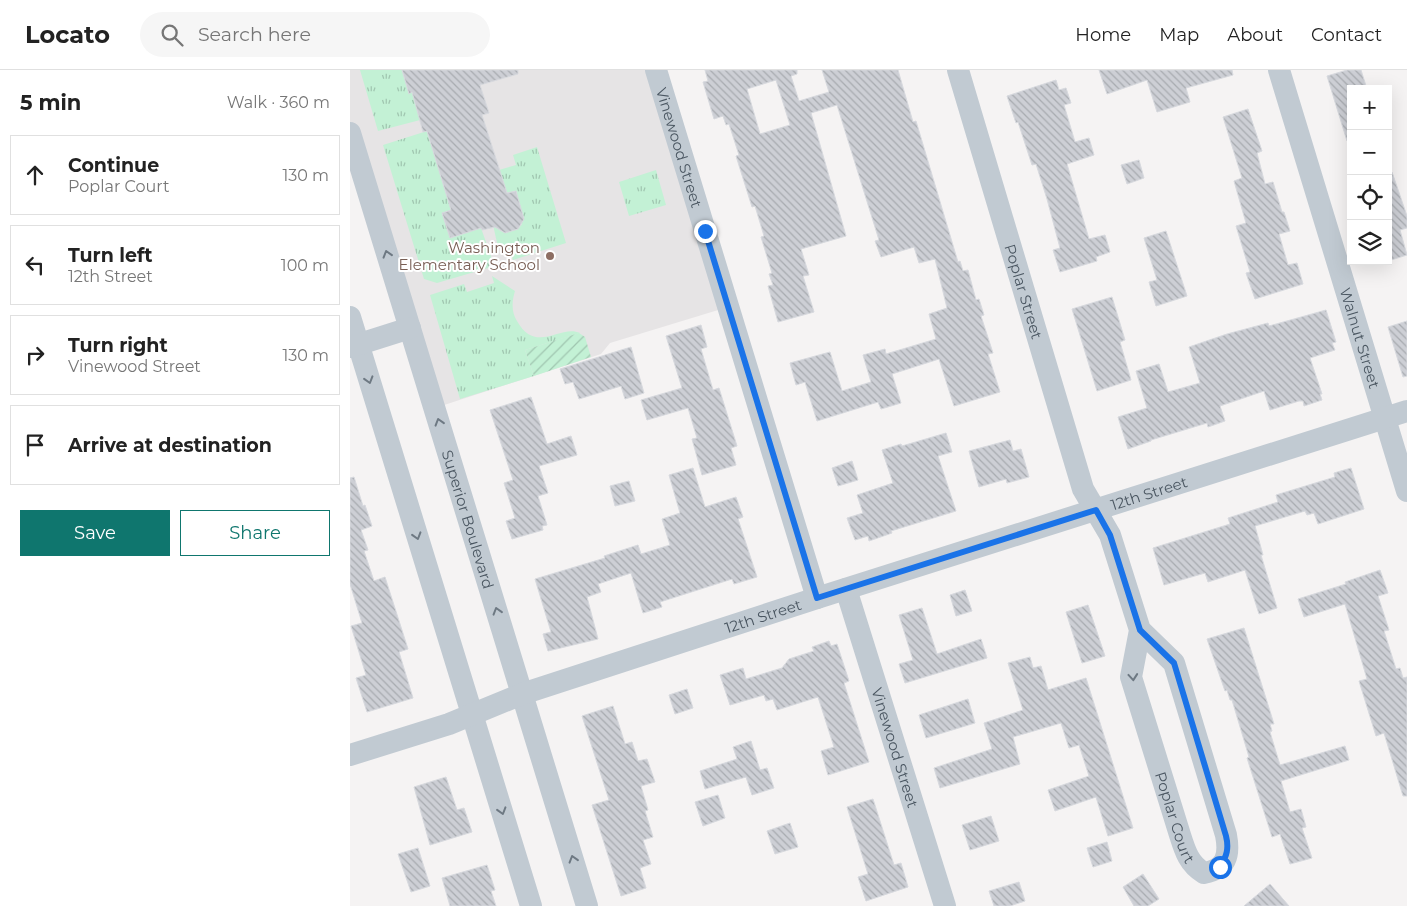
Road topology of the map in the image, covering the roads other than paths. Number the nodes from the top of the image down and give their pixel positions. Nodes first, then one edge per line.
1 (656, 70) edge
2 (958, 70) edge
3 (1279, 70) edge
4 (350, 133) edge
5 (350, 317) edge
6 (410, 328) junction
7 (354, 346) edge
8 (1407, 411) edge
9 (1384, 418) junction
10 (1407, 491) edge
11 (1096, 510) junction
12 (846, 589) junction
13 (817, 598) junction
14 (1140, 630) junction
15 (522, 694) junction
16 (472, 715) junction
17 (350, 755) edge
18 (531, 906) edge
19 (587, 906) edge
20 (945, 906) edge

1 - 13 street, Vinewood Street
2 - 11 street, Poplar Street
3 - 9 street, Walnut Street
6 -> 4 street, Superior Boulevard
5 - 7 street
6 - 7 street
15 -> 6 street, Superior Boulevard
7 -> 16 street
8 - 9 street, 12th Street
9 - 10 street, Walnut Street
9 - 11 street, 12th Street
11 - 12 street, 12th Street
11 - 14 street, Poplar Court
12 - 13 street, 12th Street
12 - 20 street, Vinewood Street
13 - 15 street, 12th Street
14 -> 14 street, Poplar Court
15 - 16 street, 12th Street
19 -> 15 street, Superior Boulevard
16 - 17 street, 12th Street
16 -> 18 street

